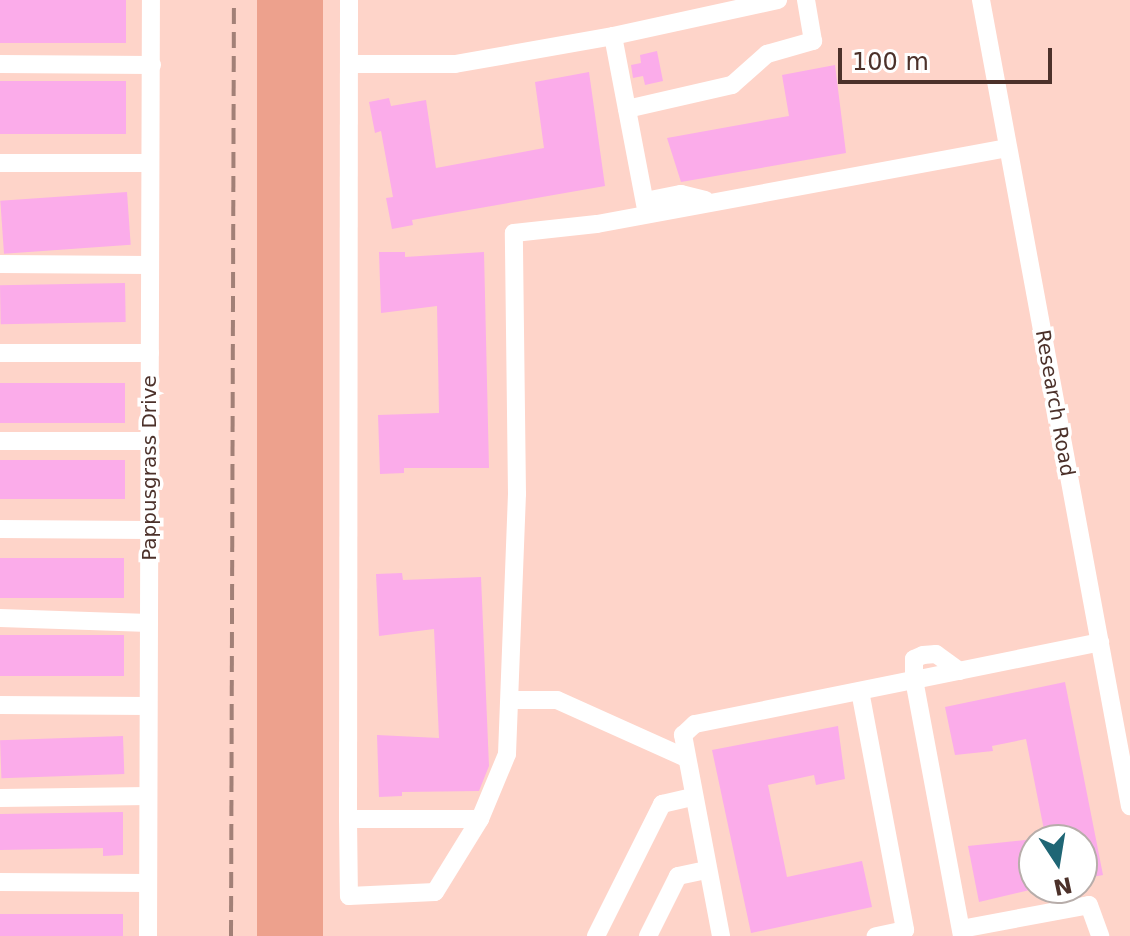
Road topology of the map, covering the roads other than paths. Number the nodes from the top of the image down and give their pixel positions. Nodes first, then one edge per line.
1 (151, 0) edge
2 (349, 0) edge
3 (778, 0) edge
4 (806, 0) edge
5 (981, 0) edge
6 (613, 36) junction
7 (0, 64) edge
8 (350, 64) junction
9 (152, 65) junction
10 (627, 109) junction
11 (1008, 148) junction
12 (0, 163) edge
13 (150, 163) junction
14 (646, 208) junction
15 (0, 264) edge
16 (150, 265) junction
17 (0, 353) edge
18 (150, 353) junction
19 (0, 441) edge
20 (149, 441) junction
21 (0, 529) edge
22 (149, 530) junction
23 (0, 618) edge
24 (149, 623) junction
25 (1100, 642) junction
26 (914, 680) junction
27 (860, 691) junction
28 (511, 700) junction
29 (0, 705) edge
30 (148, 706) junction
31 (684, 757) junction
32 (148, 796) junction
33 (692, 797) junction
34 (0, 798) edge
35 (1130, 806) edge
36 (348, 819) junction
37 (480, 819) junction
38 (707, 870) junction
39 (0, 882) edge
40 (148, 883) junction
41 (961, 932) edge
42 (906, 933) edge
43 (148, 936) edge
44 (596, 936) edge
45 (648, 936) edge
46 (721, 936) edge
47 (876, 936) edge
48 (1100, 936) edge

1 - 9 street, Pappusgrass Drive
2 - 8 street
3 - 6 street
4 - 10 street
5 - 11 street, Research Road
6 - 8 street
6 - 10 street
7 - 9 street
8 - 36 street
9 - 13 street, Pappusgrass Drive
10 - 14 street
11 - 14 street
11 - 25 street, Research Road
12 - 13 street
13 - 16 street, Pappusgrass Drive
14 - 28 street
15 - 16 street
16 - 18 street, Pappusgrass Drive
17 - 18 street
18 - 20 street, Pappusgrass Drive
19 - 20 street
20 - 22 street, Pappusgrass Drive
21 - 22 street
22 - 24 street, Pappusgrass Drive
23 - 24 street
24 - 30 street, Pappusgrass Drive
25 - 26 street
25 - 35 street, Research Road
26 - 27 street
26 - 41 street
27 - 31 street
27 - 42 street
28 - 31 street
28 - 37 street
29 - 30 street
30 - 32 street, Pappusgrass Drive
31 - 33 street
32 - 34 street
32 - 40 street, Pappusgrass Drive
33 - 38 street
33 - 44 street
36 - 37 street
36 - 37 street
38 - 45 street
38 - 46 street
39 - 40 street
40 - 43 street, Pappusgrass Drive
41 - 48 street
42 - 47 street

